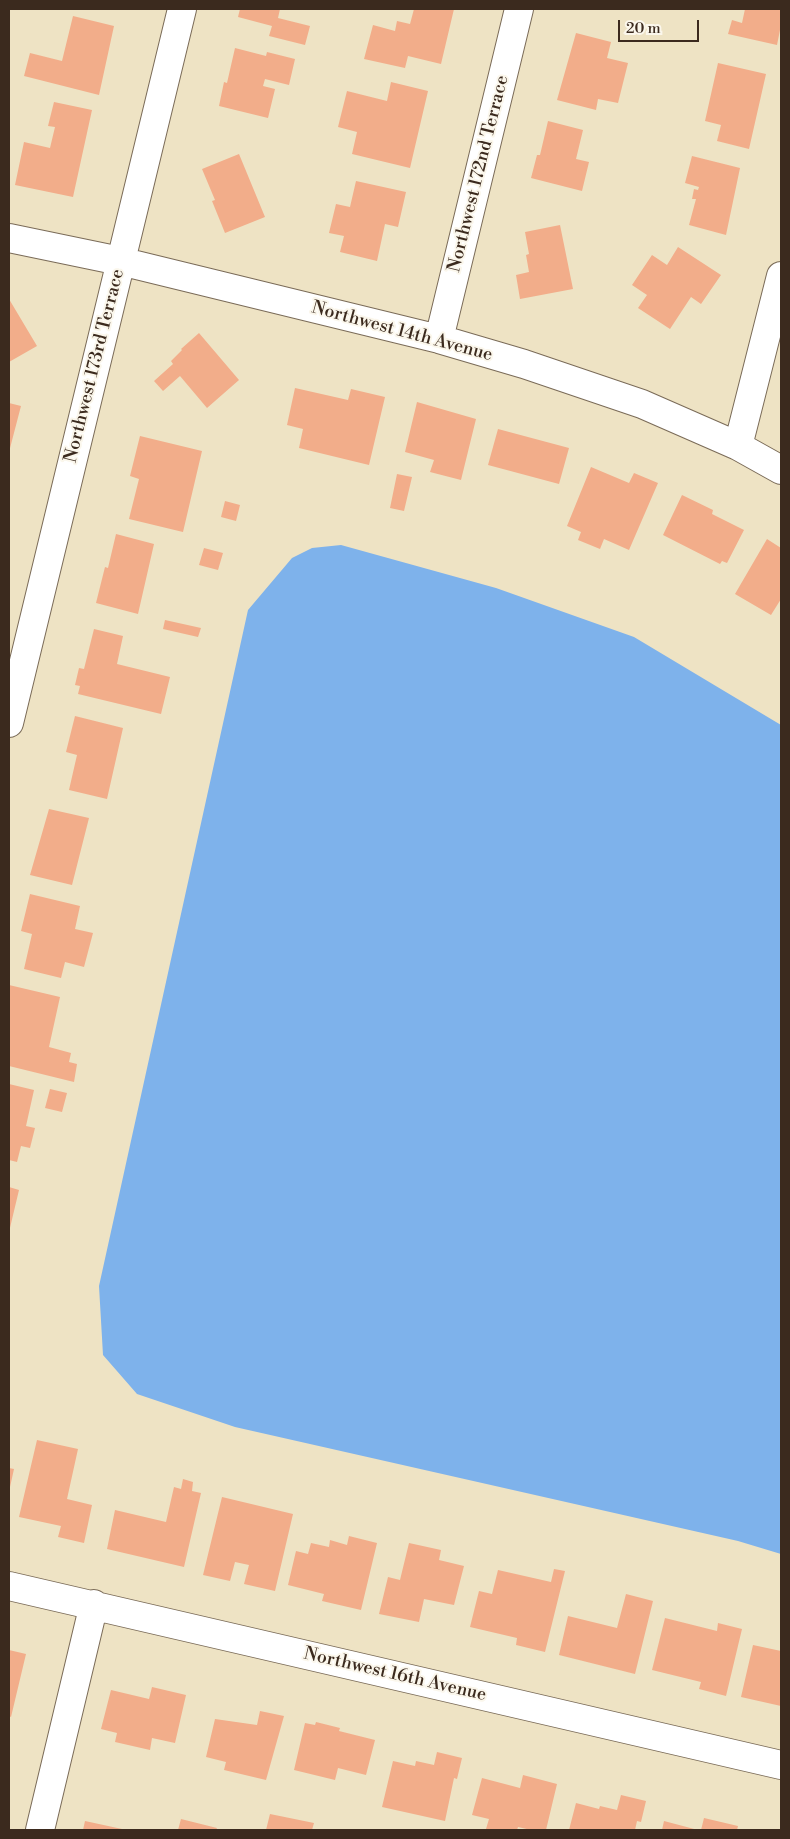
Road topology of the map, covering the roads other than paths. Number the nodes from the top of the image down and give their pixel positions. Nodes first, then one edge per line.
1 (182, 9) edge
2 (519, 9) edge
3 (9, 238) edge
4 (120, 261) junction
5 (781, 276) edge
6 (439, 339) junction
7 (738, 446) junction
8 (781, 470) edge
9 (9, 723) edge
10 (9, 1586) edge
11 (94, 1604) junction
12 (781, 1765) edge
13 (40, 1830) edge

1 - 4 street, Northwest 173rd Terrace
2 - 6 street, Northwest 172nd Terrace
3 - 4 street, Northwest 14th Avenue
4 - 6 street, Northwest 14th Avenue
4 - 9 street, Northwest 173rd Terrace
5 - 7 street
6 - 7 street, Northwest 14th Avenue
7 - 8 street, Northwest 14th Avenue
10 - 11 street, Northwest 16th Avenue
11 - 12 street, Northwest 16th Avenue
11 - 13 street

